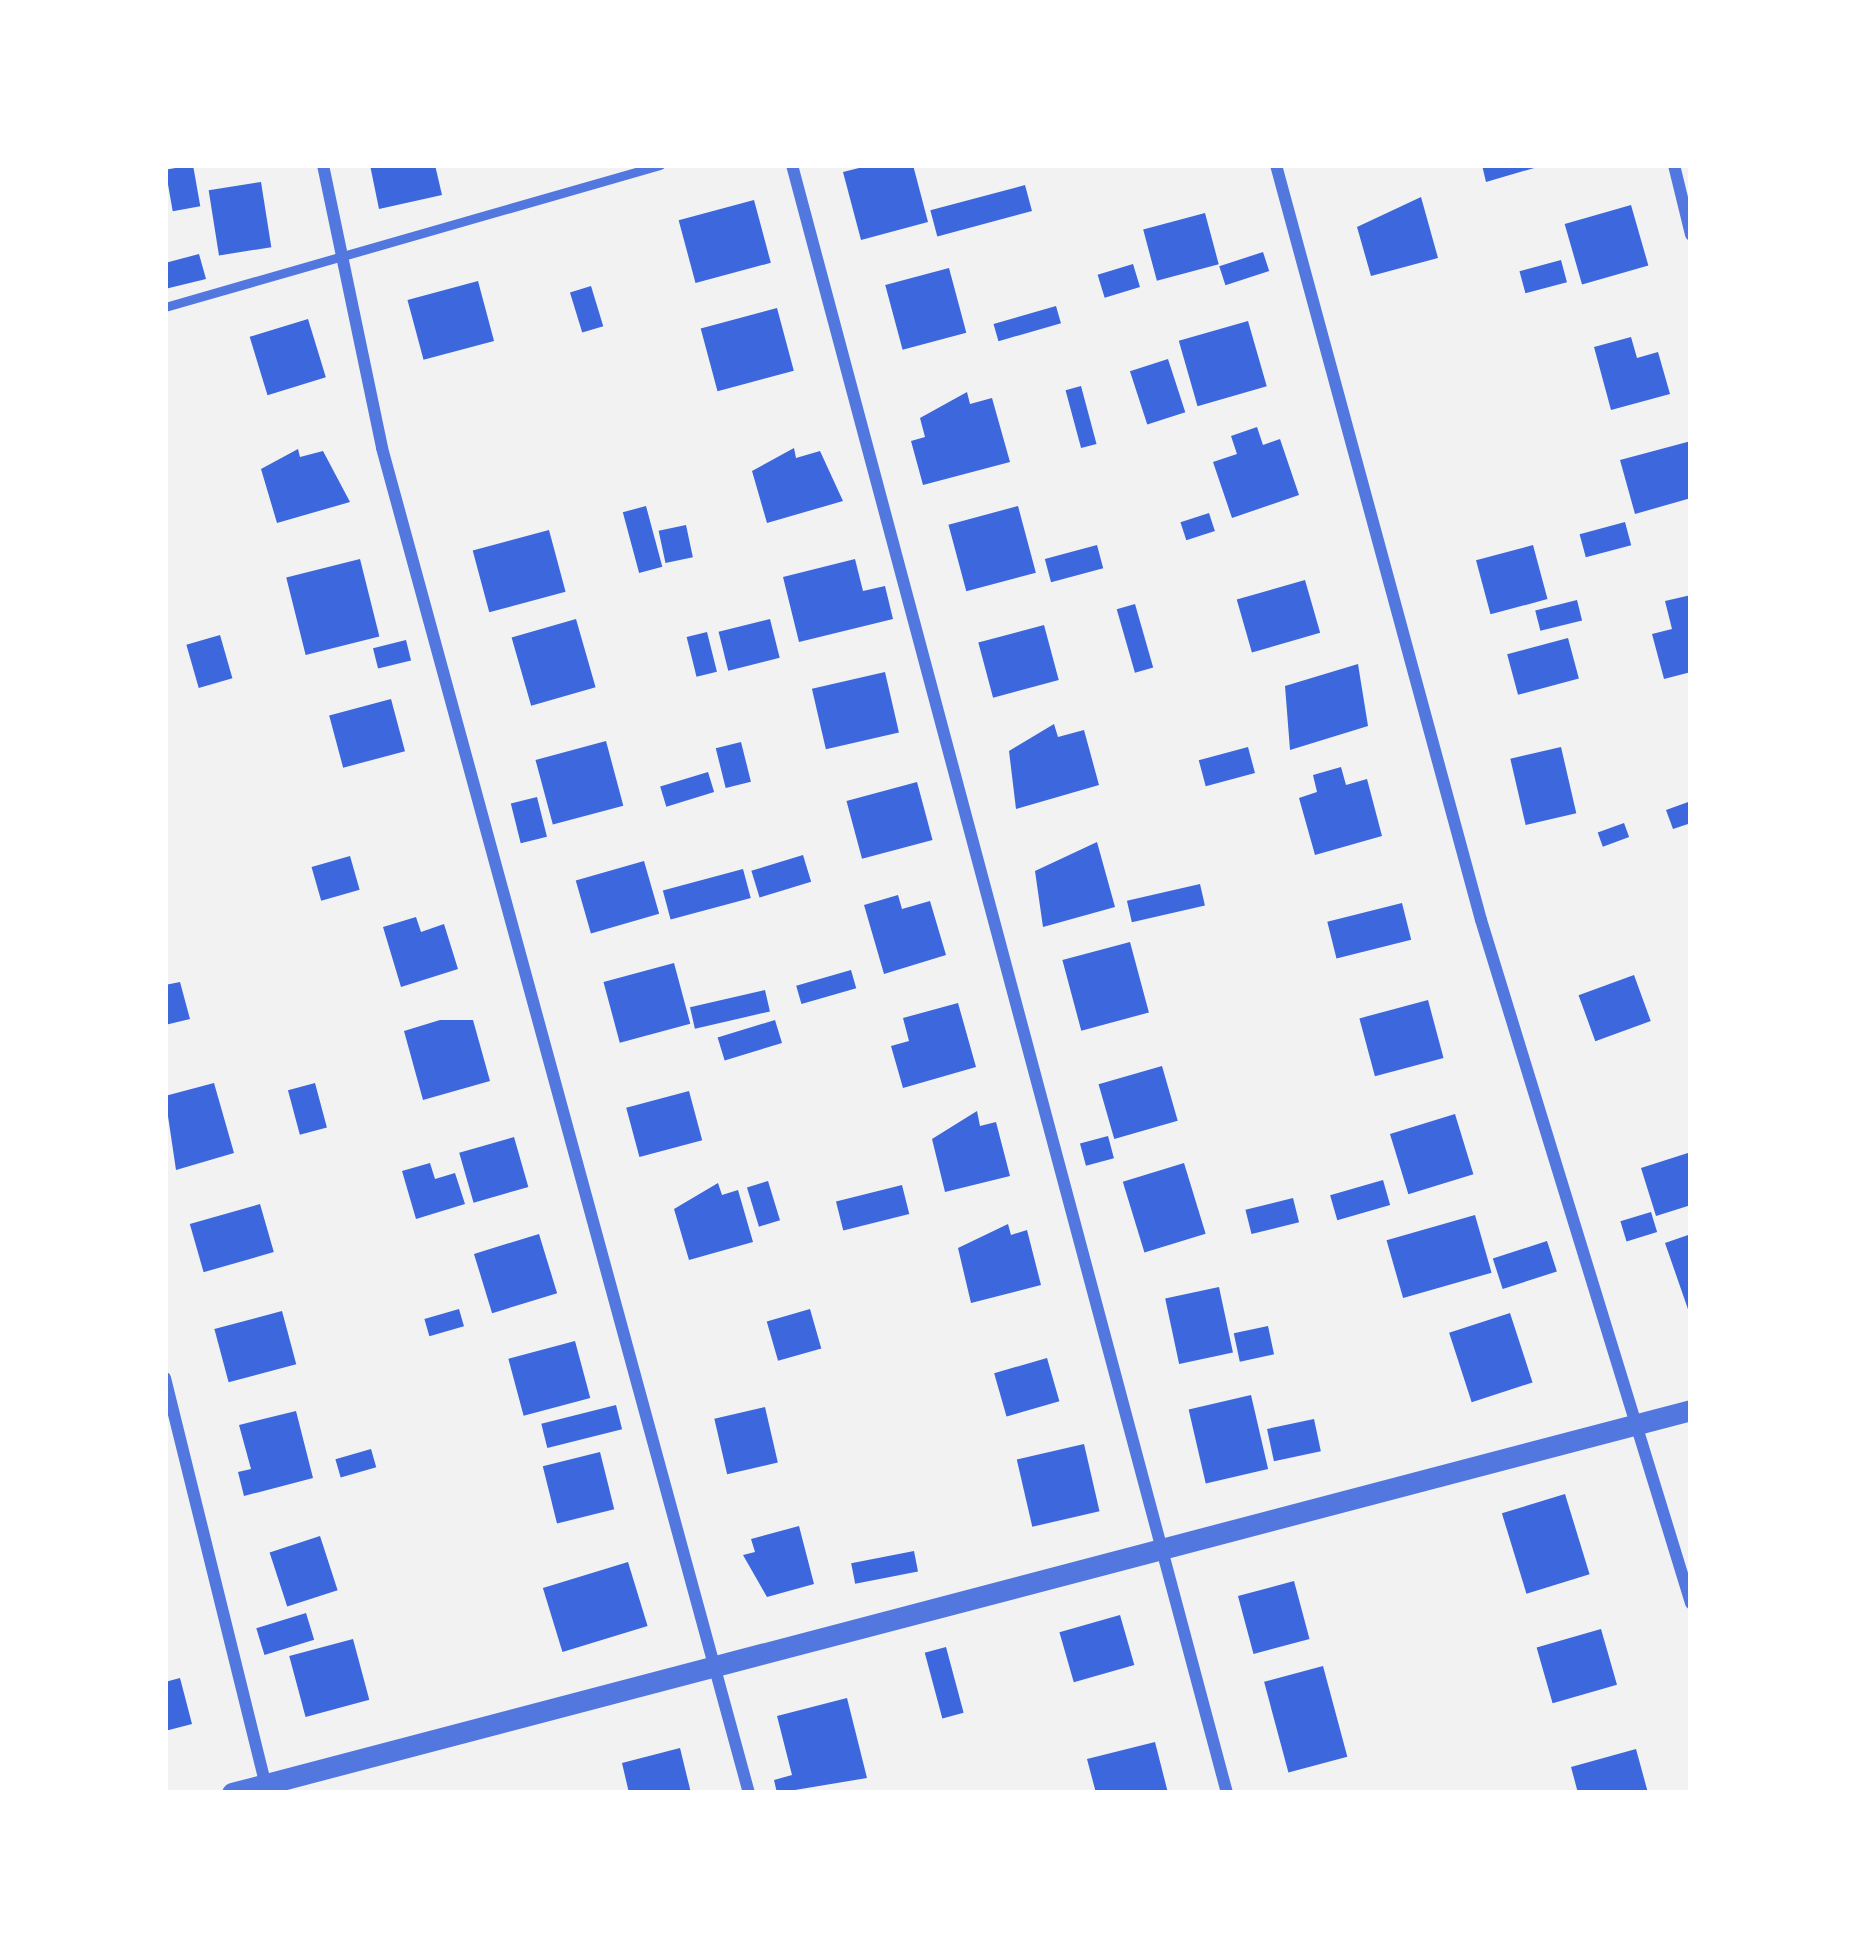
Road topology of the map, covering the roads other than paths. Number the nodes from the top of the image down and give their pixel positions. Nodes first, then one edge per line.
1 (323, 165) edge
2 (661, 165) edge
3 (792, 165) edge
4 (1276, 165) edge
5 (1675, 165) edge
6 (1691, 235) edge
7 (339, 255) junction
8 (165, 307) edge
9 (165, 1378) edge
10 (1691, 1410) edge
11 (1638, 1423) junction
12 (1162, 1547) junction
13 (1691, 1603) edge
14 (715, 1667) junction
15 (267, 1789) edge
16 (232, 1793) edge
17 (749, 1793) edge
18 (1227, 1793) edge

1 - 7 street
2 - 7 lane
3 - 12 street
4 - 11 street
5 - 6 street
7 - 8 lane
7 - 14 street
9 - 15 street
10 - 11 street
11 - 12 street
11 - 13 street
12 - 14 street
12 - 18 street
14 - 15 street
14 - 17 street
15 - 16 street

